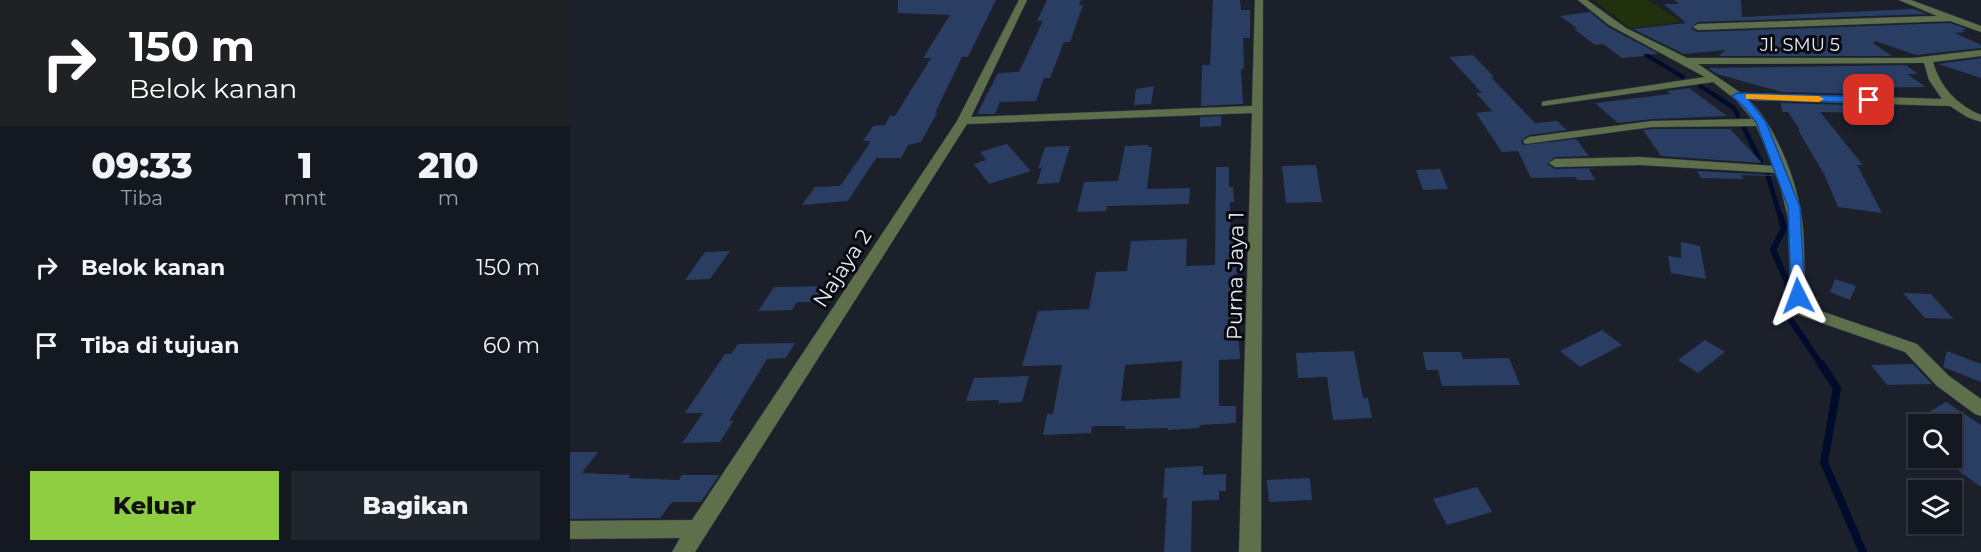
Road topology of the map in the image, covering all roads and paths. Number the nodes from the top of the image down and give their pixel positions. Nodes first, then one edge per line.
1 (1023, 0) edge
2 (1259, 0) edge
3 (1582, 0) edge
4 (1903, 0) edge
5 (1952, 18) junction
6 (1698, 27) dead end
7 (1979, 28) edge
8 (1981, 53) edge
9 (1927, 60) junction
10 (1686, 61) junction
11 (1713, 79) junction
12 (1737, 96) junction
13 (1944, 102) junction
14 (1546, 104) dead end
15 (1258, 109) junction
16 (1981, 119) edge
17 (963, 121) junction
18 (1761, 122) junction
19 (1530, 141) dead end
20 (1556, 163) dead end
21 (1781, 170) junction
22 (1981, 409) edge
23 (699, 529) junction
24 (570, 530) edge
25 (683, 552) edge
26 (1250, 552) edge

1 - 17 street, Najaya 2
2 - 15 street, Purna Jaya 1
3 - 10 street
4 - 5 street
5 - 6 street
5 - 7 street
8 - 9 street
9 - 10 street, Jl. SMU 5
9 - 13 street
10 - 11 street
11 - 12 street
11 - 14 street
12 - 13 street
12 - 18 street
13 - 16 street
15 - 17 street
15 - 26 street, Purna Jaya 1
17 - 23 street, Najaya 2
18 - 19 street
18 - 21 street
20 - 21 street
21 - 22 street
23 - 24 street
23 - 25 street, Najaya 2

